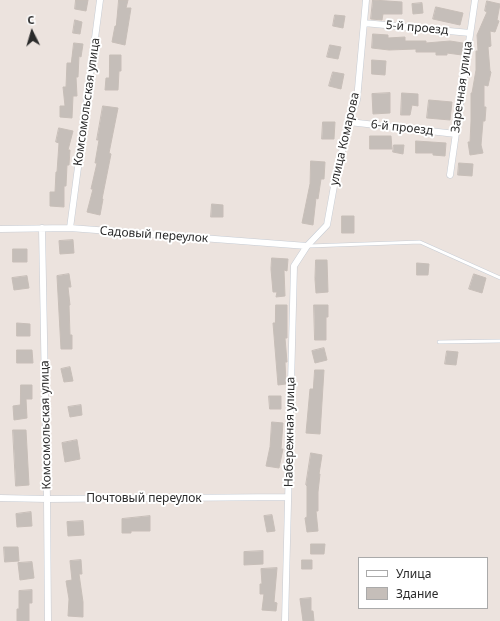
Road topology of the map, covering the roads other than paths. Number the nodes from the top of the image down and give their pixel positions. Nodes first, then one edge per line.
1 (100, 0) edge
2 (366, 0) edge
3 (475, 0) edge
4 (364, 23) junction
5 (470, 33) junction
6 (349, 122) junction
7 (456, 134) junction
8 (450, 175) dead end
9 (0, 228) edge
10 (42, 228) junction
11 (70, 228) junction
12 (307, 246) junction
13 (500, 278) edge
14 (500, 341) edge
15 (439, 342) dead end
16 (288, 497) junction
17 (0, 498) edge
18 (48, 499) junction
19 (48, 621) edge
20 (285, 621) edge

1 - 11 street, Комсомольская улица
2 - 4 street, улица Комарова
3 - 5 street, Заречная улица
4 - 5 street, 5-й проезд
4 - 6 street, улица Комарова
5 - 7 street, Заречная улица
6 - 7 street, 6-й проезд
6 - 12 street, улица Комарова
7 - 8 street, Заречная улица
9 - 10 street, Садовый переулок
10 - 11 street, Садовый переулок
10 - 18 street, Комсомольская улица
11 - 12 street, Садовый переулок
12 - 13 lane
12 - 16 street, Набережная улица
14 - 15 lane
16 - 18 street, Почтовый переулок
16 - 20 street, Набережная улица
17 - 18 street, Почтовый переулок
18 - 19 street, Комсомольская улица

